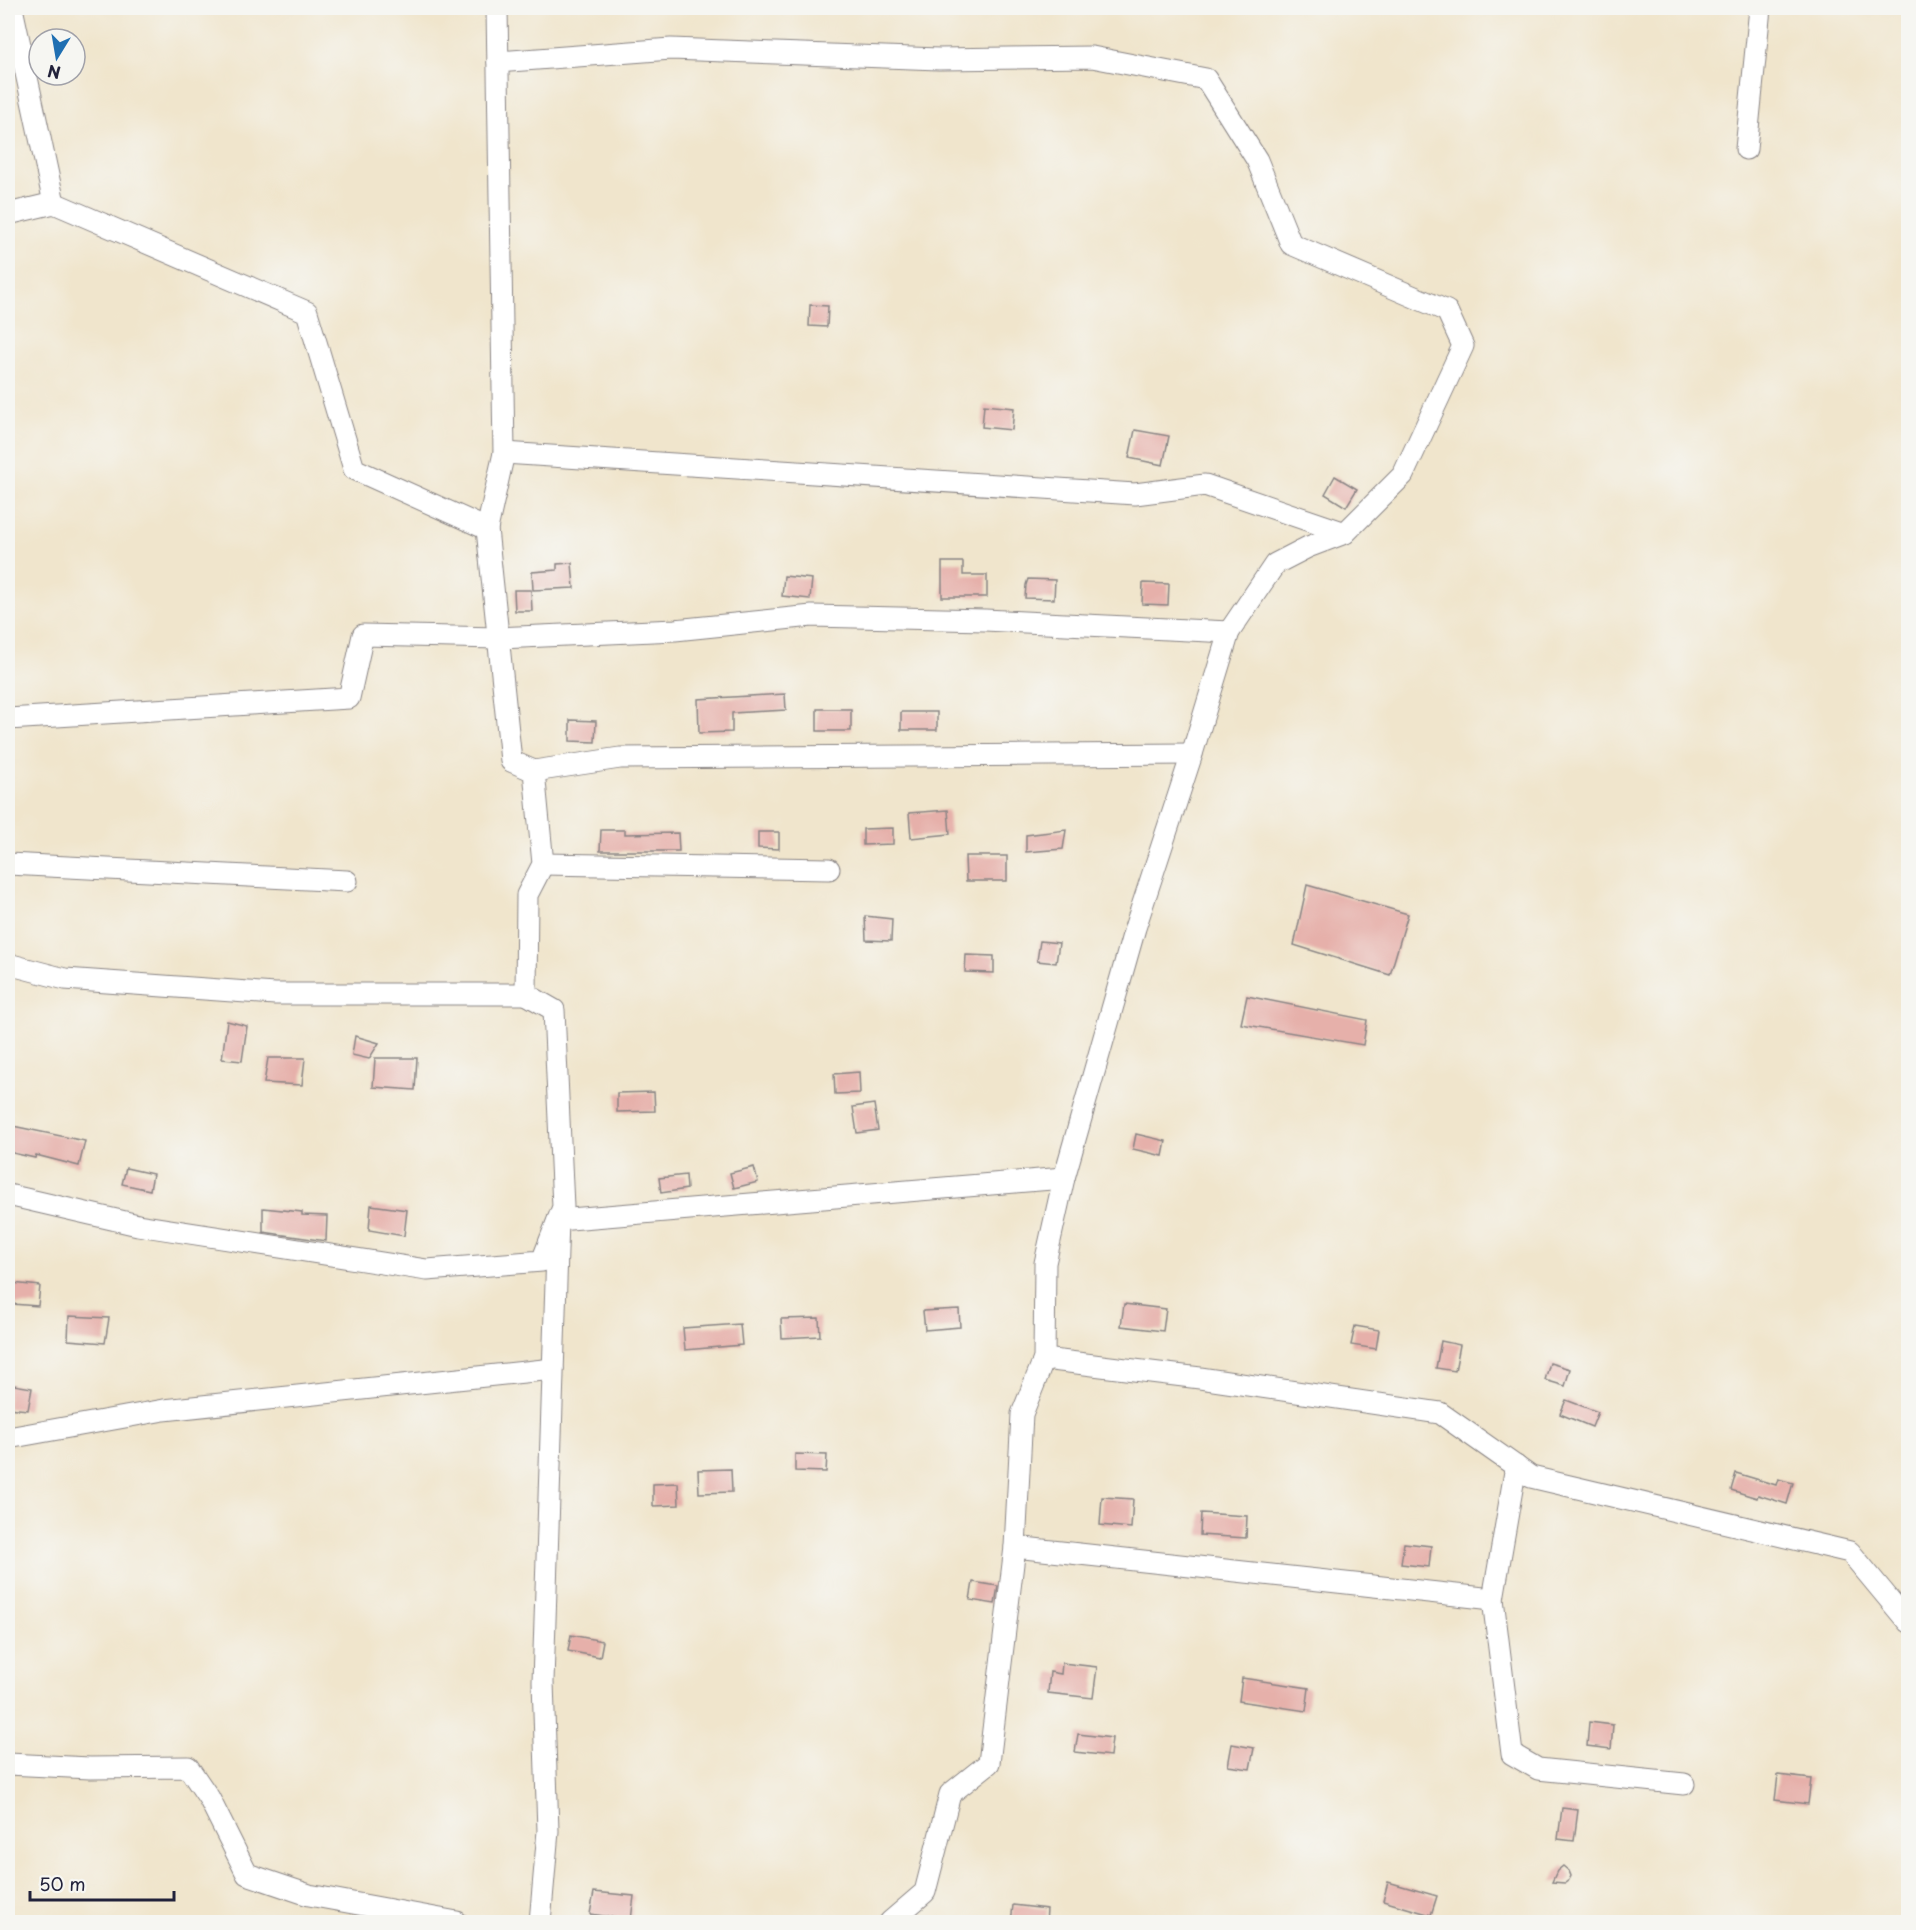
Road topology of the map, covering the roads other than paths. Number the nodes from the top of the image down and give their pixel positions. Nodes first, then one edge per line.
1 (12, 8) edge
2 (497, 8) edge
3 (1760, 8) edge
4 (13, 34) edge
5 (498, 62) junction
6 (1746, 149) dead end
7 (54, 203) junction
8 (8, 214) edge
9 (504, 453) junction
10 (487, 529) junction
11 (1345, 533) junction
12 (1229, 632) junction
13 (498, 638) junction
14 (10, 712) edge
15 (1192, 754) junction
16 (534, 771) junction
17 (8, 864) edge
18 (543, 864) junction
19 (828, 869) dead end
20 (347, 881) dead end
21 (8, 964) edge
22 (526, 994) junction
23 (1064, 1178) junction
24 (8, 1195) edge
25 (558, 1220) junction
26 (1044, 1359) junction
27 (554, 1369) junction
28 (8, 1438) edge
29 (1516, 1466) junction
30 (1015, 1547) junction
31 (1493, 1599) junction
32 (1908, 1622) edge
33 (8, 1764) edge
34 (1684, 1784) dead end
35 (457, 1923) edge
36 (540, 1923) edge
37 (890, 1923) edge

1 - 4 street
2 - 5 street
3 - 6 street
4 - 7 street
5 - 9 street
5 - 11 street
7 - 8 street
7 - 10 street
9 - 10 street
9 - 11 street
10 - 13 street
11 - 12 street
12 - 13 street
12 - 15 street
13 - 14 street
13 - 16 street
15 - 16 street
15 - 23 street
16 - 18 street
17 - 20 street
18 - 19 street
18 - 22 street
21 - 22 street
22 - 25 street
23 - 25 street
23 - 26 street
24 - 25 street
25 - 27 street
26 - 29 street
26 - 30 street
27 - 28 street
27 - 36 street
29 - 31 street
29 - 32 street
30 - 31 street
30 - 37 street
31 - 34 street
33 - 35 street

